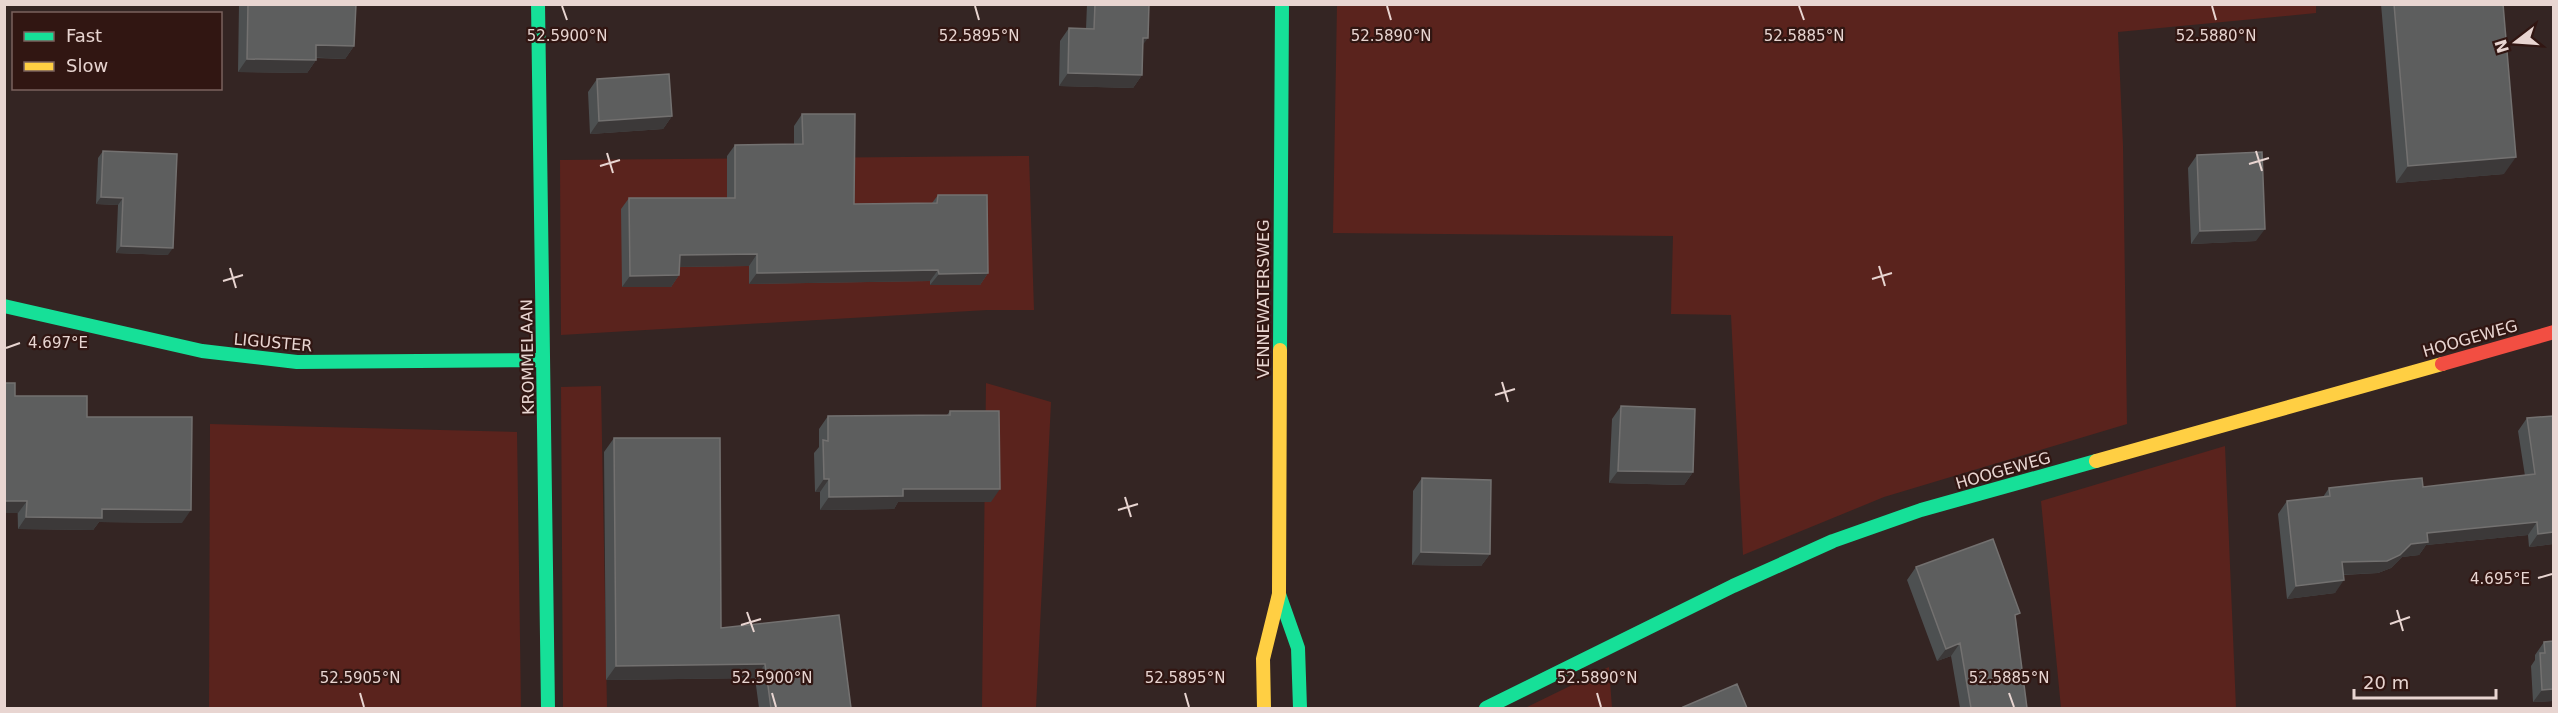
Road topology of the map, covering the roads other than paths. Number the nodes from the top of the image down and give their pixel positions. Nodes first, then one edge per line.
1 (538, 4) edge
2 (1282, 4) edge
3 (4, 306) edge
4 (2553, 332) edge
5 (543, 360) junction
6 (1279, 594) junction
7 (548, 708) edge
8 (1264, 708) edge
9 (1299, 708) edge
10 (1486, 708) edge

1 - 5 street, KROMMELAAN
2 - 6 street, VENNEWATERSWEG
3 - 5 street, LIGUSTER
4 - 10 street, HOOGEWEG
5 - 7 street, KROMMELAAN
6 - 8 street, VENNEWATERSWEG
6 - 9 street, VENNEWATERSWEG

